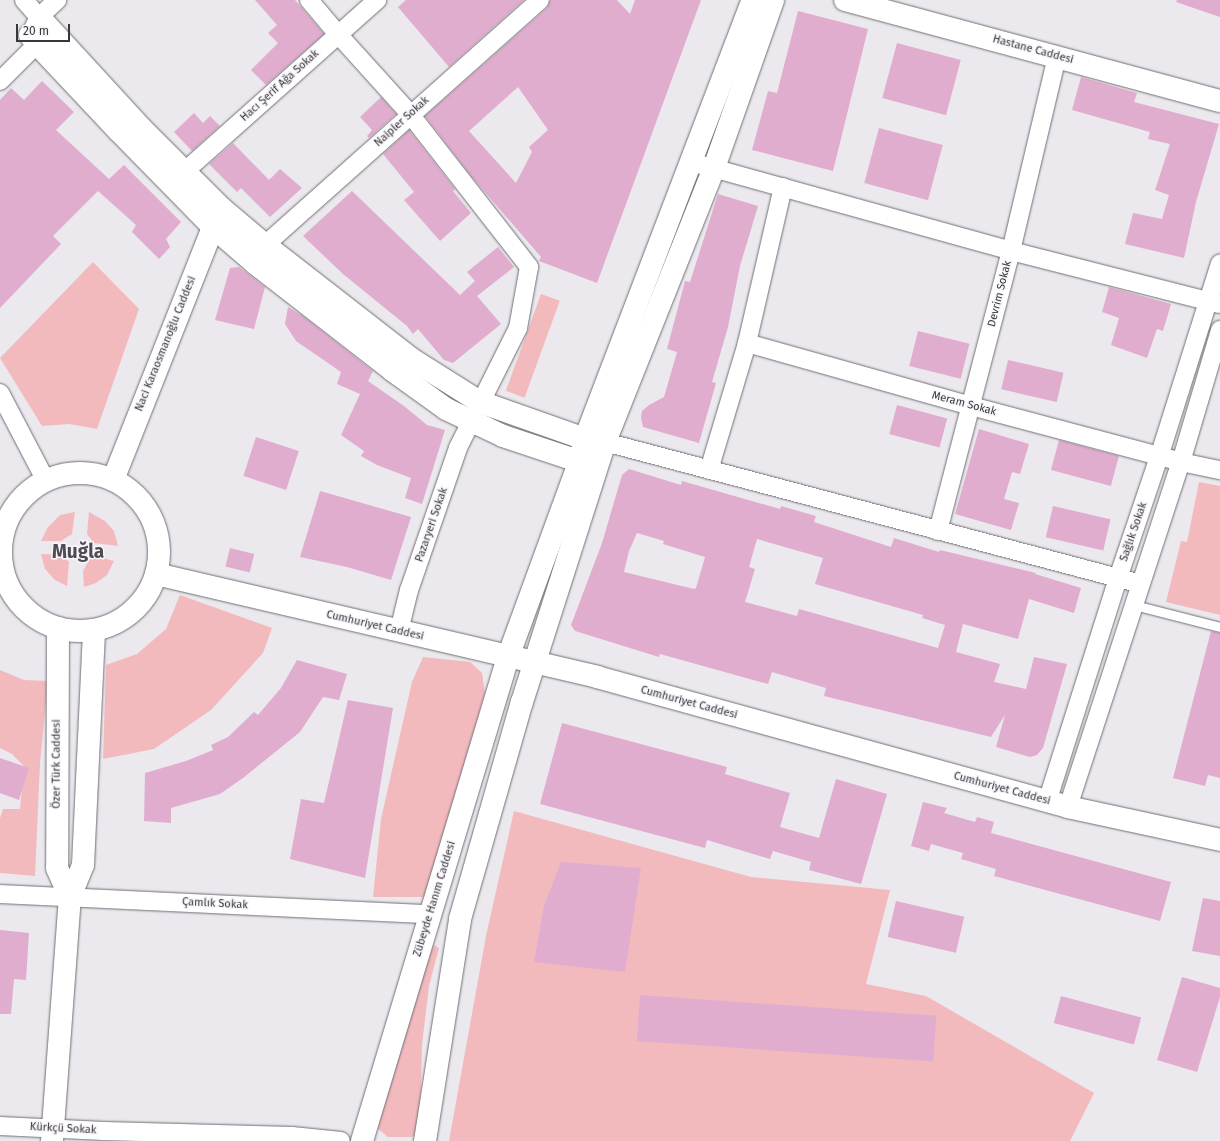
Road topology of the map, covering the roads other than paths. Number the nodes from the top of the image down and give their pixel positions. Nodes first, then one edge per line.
1 (24, 0) edge
2 (57, 0) edge
3 (309, 0) edge
4 (377, 0) edge
5 (540, 0) edge
6 (753, 0) edge
7 (773, 0) edge
8 (845, 0) edge
9 (39, 32) junction
10 (338, 35) junction
11 (1057, 56) junction
12 (0, 81) edge
13 (1220, 101) edge
14 (410, 114) junction
15 (691, 162) junction
16 (714, 168) junction
17 (184, 172) junction
18 (783, 187) junction
19 (217, 217) junction
20 (265, 245) junction
21 (1011, 251) junction
22 (1220, 263) edge
23 (1214, 303) edge
24 (1220, 330) edge
25 (747, 343) junction
26 (0, 393) edge
27 (480, 402) junction
28 (971, 406) junction
29 (471, 421) junction
30 (595, 440) junction
31 (1160, 456) junction
32 (1181, 462) junction
33 (588, 465) junction
34 (709, 470) junction
35 (1220, 470) edge
36 (112, 480) junction
37 (46, 481) junction
38 (938, 531) junction
39 (1, 568) edge
40 (156, 574) junction
41 (1118, 578) junction
42 (1141, 584) junction
43 (1134, 605) junction
44 (1220, 627) edge
45 (58, 628) junction
46 (94, 630) junction
47 (399, 631) junction
48 (508, 657) junction
49 (534, 662) junction
50 (1047, 802) junction
51 (1068, 807) junction
52 (1220, 840) edge
53 (0, 894) edge
54 (70, 897) junction
55 (431, 914) junction
56 (460, 919) junction
57 (0, 1126) edge
58 (52, 1135) edge
59 (292, 1139) edge
60 (342, 1141) edge
61 (362, 1141) edge
62 (425, 1141) edge

1 - 9 street
2 - 9 street
3 - 10 street, Pazaryeri Sokak
4 - 10 street, Hacı Şerif Ağa Sokak
5 - 14 street, Naipler Sokak
6 - 15 main road
7 - 16 main road
8 - 11 main road, Hastane Caddesi
9 - 12 street
9 - 17 main road
9 - 19 main road
10 - 14 street, Pazaryeri Sokak
10 - 17 street, Hacı Şerif Ağa Sokak
11 - 13 main road, Hastane Caddesi
11 - 21 street, Devrim Sokak
14 - 20 street, Naipler Sokak
14 - 27 street, Pazaryeri Sokak
15 - 16 street
15 - 30 main road
16 - 18 street
16 - 30 main road
17 - 19 main road
18 - 21 street
18 - 25 street
19 - 20 main road
19 - 29 main road
19 - 36 main road, Naci Karaosmanoğlu Caddesi
20 - 27 main road
21 - 23 street
21 - 28 street, Devrim Sokak
22 - 23 street, Sağlık Sokak
23 - 31 street, Sağlık Sokak
24 - 32 street, Sağlık Sokak
25 - 28 street, Meram Sokak
25 - 34 street
26 - 37 street
27 - 29 street, Pazaryeri Sokak
27 - 30 main road
28 - 31 street, Meram Sokak
28 - 38 street, Devrim Sokak
29 - 33 main road
29 - 47 street, Pazaryeri Sokak
30 - 33 main road
30 - 34 street
31 - 32 street, Meram Sokak
31 - 41 street, Sağlık Sokak
32 - 35 street, Meram Sokak
32 - 42 street, Sağlık Sokak
33 - 48 main road, Zübeyde Hanım Caddesi
33 - 49 main road
34 - 38 street
36 - 37 main road
36 - 40 main road
37 - 39 main road
38 - 41 street
39 - 45 main road
40 - 46 main road
40 - 47 main road, Cumhuriyet Caddesi
41 - 42 street
41 - 50 street, Sağlık Sokak
42 - 43 street, Sağlık Sokak
43 - 44 lane
43 - 51 street, Sağlık Sokak
45 - 46 main road
45 - 54 main road, Özer Türk Caddesi
46 - 54 main road, Özer Türk Caddesi
47 - 48 main road, Cumhuriyet Caddesi
48 - 49 main road, Cumhuriyet Caddesi
48 - 55 main road, Zübeyde Hanım Caddesi
49 - 50 main road, Cumhuriyet Caddesi
49 - 56 main road
50 - 51 main road, Cumhuriyet Caddesi
51 - 52 main road, Cumhuriyet Caddesi
53 - 54 street, Çamlık Sokak
54 - 55 street, Çamlık Sokak
54 - 58 main road, Özer Türk Caddesi
55 - 56 main road
55 - 61 main road, Zübeyde Hanım Caddesi
56 - 62 main road
57 - 58 street, Kürkçü Sokak
58 - 59 street, Kürkçü Sokak
59 - 60 street, Kürkçü Sokak

